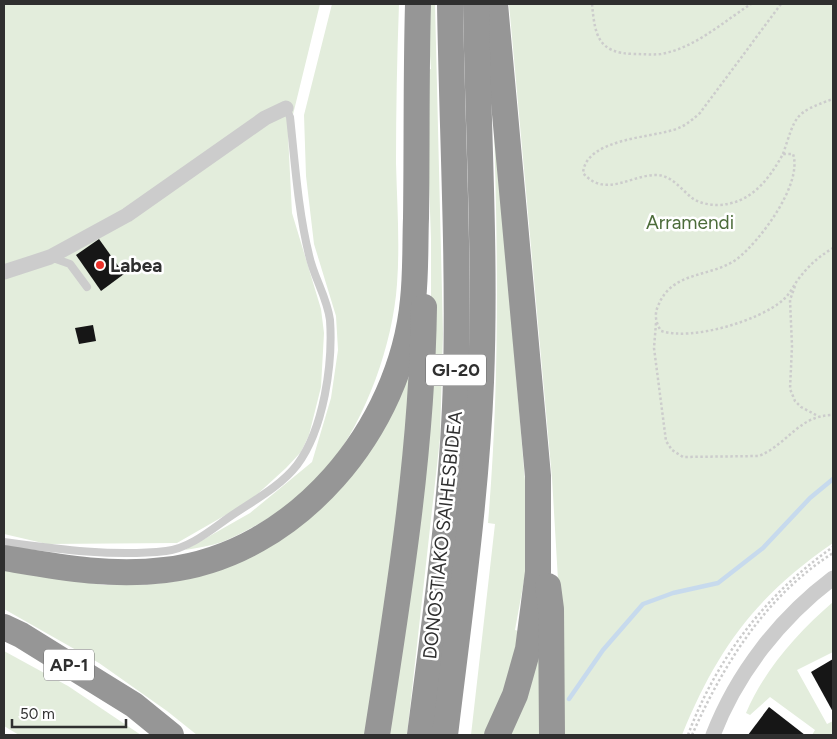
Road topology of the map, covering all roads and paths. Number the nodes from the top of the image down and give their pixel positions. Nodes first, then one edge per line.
1 (418, 4) edge
2 (450, 4) edge
3 (476, 4) edge
4 (495, 4) edge
5 (592, 4) edge
6 (751, 4) edge
7 (781, 4) edge
8 (833, 99) edge
9 (286, 108) joint
10 (417, 154) junction
11 (783, 154) junction
12 (833, 248) edge
13 (50, 257) junction
14 (4, 272) edge
15 (797, 281) junction
16 (87, 288) dead end
17 (656, 323) junction
18 (816, 415) junction
19 (833, 415) edge
20 (538, 476) junction
21 (4, 542) edge
22 (833, 548) edge
23 (4, 558) edge
24 (833, 578) edge
25 (4, 627) edge
26 (171, 735) edge
27 (377, 735) edge
28 (420, 735) edge
29 (445, 735) edge
30 (497, 735) edge
31 (552, 735) edge
32 (688, 735) edge
33 (713, 735) edge

1 - 10 highway
2 - 28 highway, DONOSTIAKO SAIHESBIDEA / GI-20
3 - 29 highway, DONOSTIAKO SAIHESBIDEA / GI-20
4 - 20 highway
5 - 6 path
7 - 11 path
8 - 11 path
9 - 13 street
9 - 21 lane
10 - 23 highway
10 - 27 highway
11 - 17 path
12 - 15 path
13 - 14 street
13 - 16 lane
15 - 17 path
15 - 18 path
17 - 18 path
18 - 19 path
20 - 30 highway
20 - 31 highway
22 - 32 path
24 - 33 street
25 - 26 highway, AP-1

